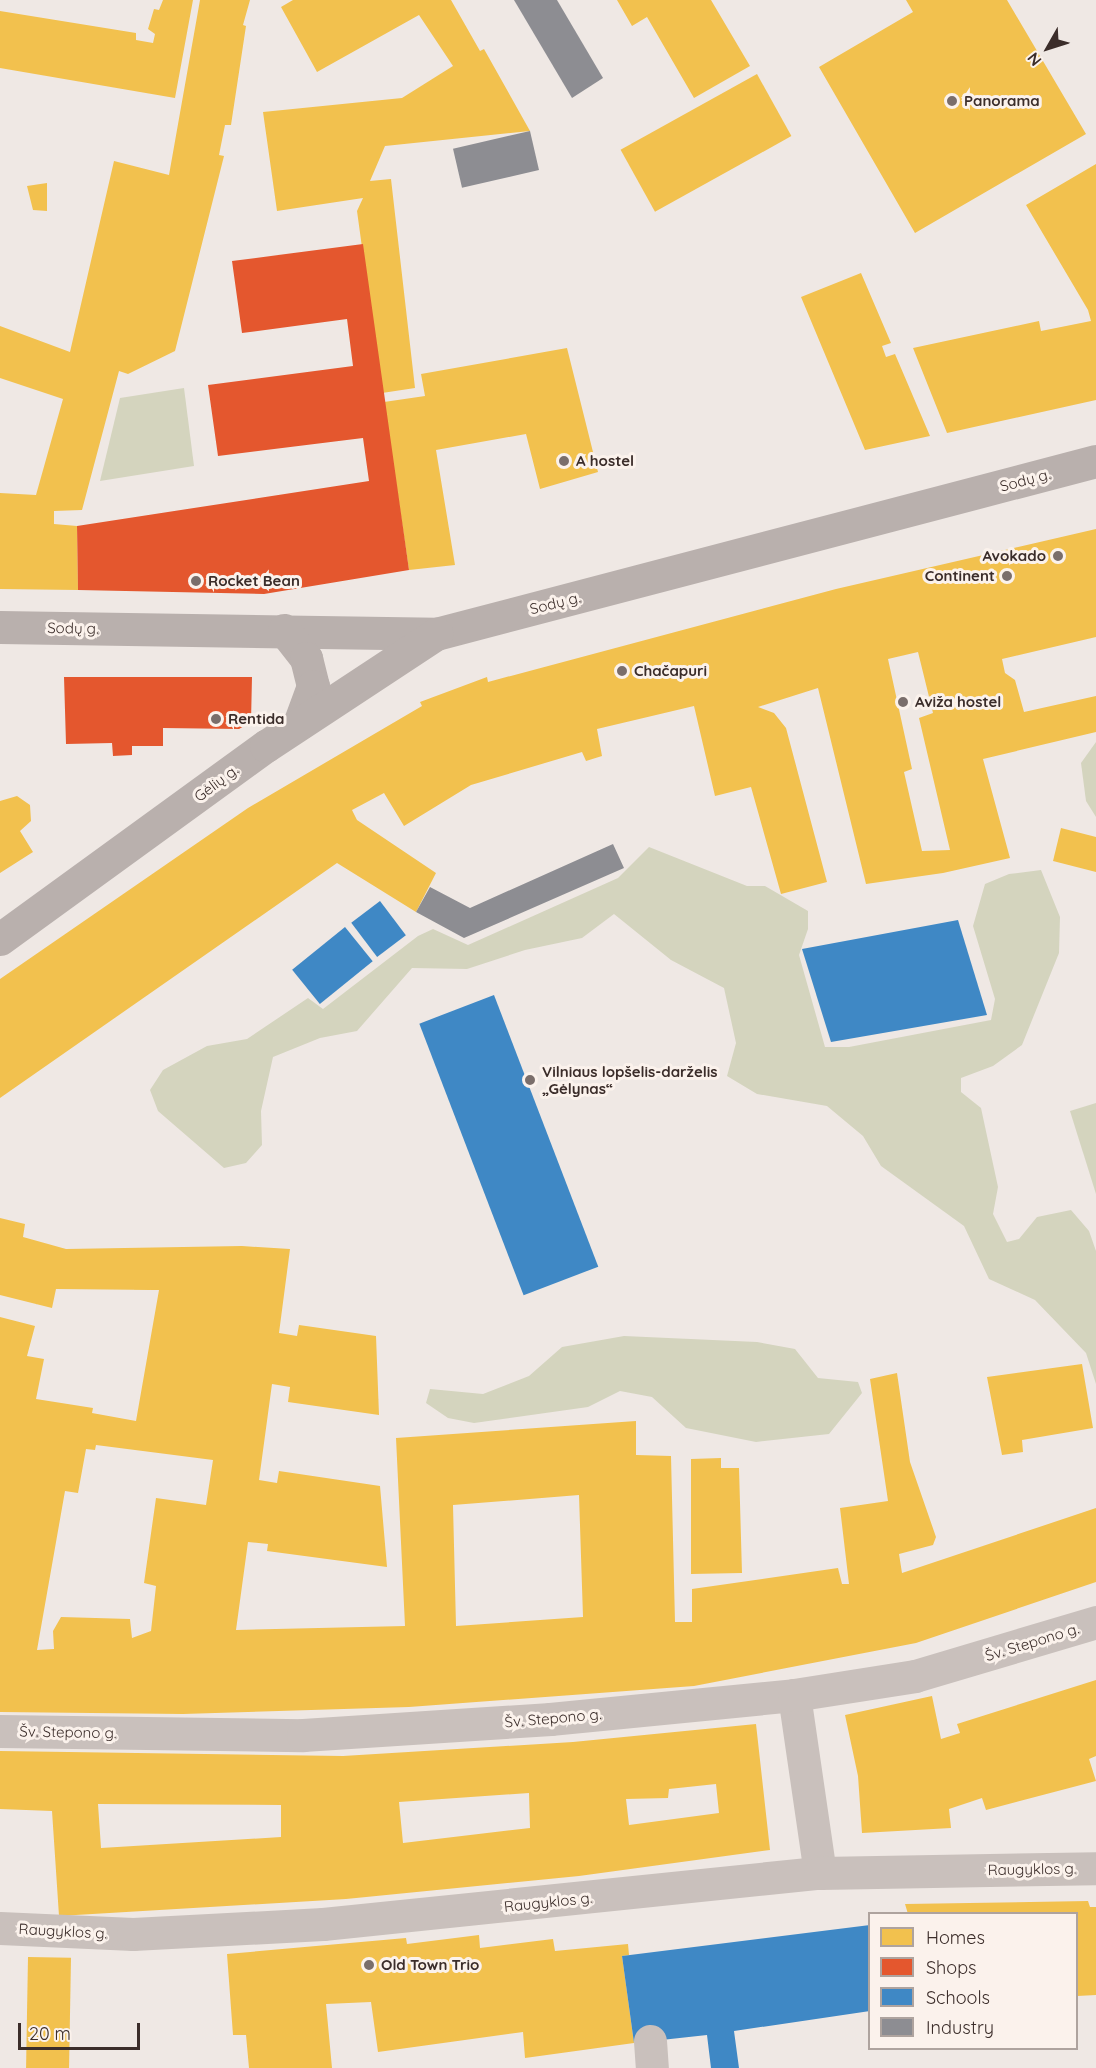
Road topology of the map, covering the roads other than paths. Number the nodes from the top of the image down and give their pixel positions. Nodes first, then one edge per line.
1 (1096, 461) edge
2 (0, 627) edge
3 (284, 630) junction
4 (436, 633) junction
5 (299, 724) junction
6 (0, 939) edge
7 (1096, 1622) edge
8 (794, 1695) junction
9 (0, 1731) edge
10 (1096, 1868) edge
11 (820, 1873) junction
12 (0, 1928) edge

1 - 4 main road, Sodų g.
2 - 3 main road, Sodų g.
3 - 4 main road, Sodų g.
3 - 5 main road
4 - 5 main road, Gėlių g.
5 - 6 main road, Gėlių g.
7 - 8 street, Šv. Stepono g.
8 - 9 street, Šv. Stepono g.
8 - 11 street
10 - 11 street, Raugyklos g.
11 - 12 street, Raugyklos g.

